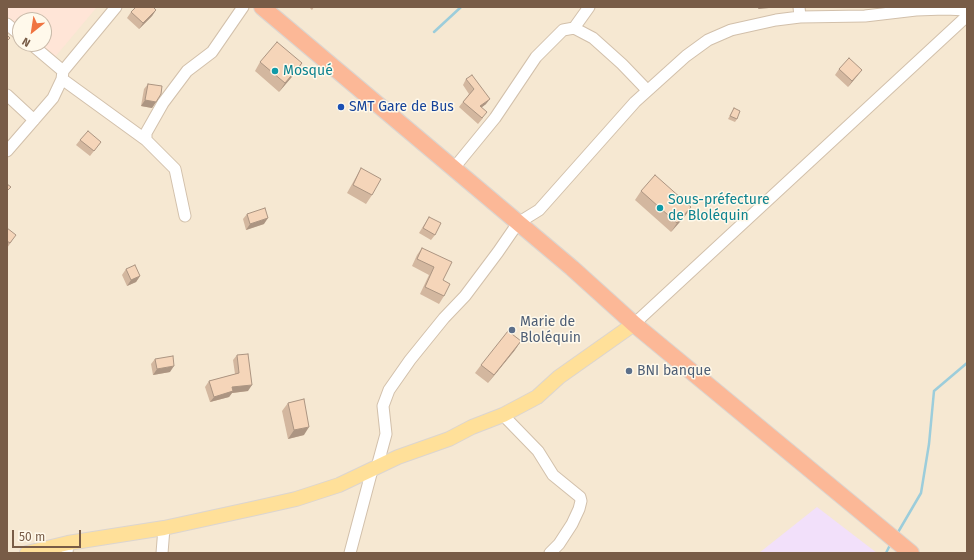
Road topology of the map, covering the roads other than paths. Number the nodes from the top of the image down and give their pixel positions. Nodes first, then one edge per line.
1 (116, 7) edge
2 (243, 7) edge
3 (262, 7) edge
4 (589, 7) edge
5 (967, 10) edge
6 (800, 12) edge
7 (967, 16) edge
8 (574, 28) junction
9 (39, 52) edge
10 (63, 75) junction
11 (647, 90) junction
12 (7, 95) edge
13 (34, 120) junction
14 (146, 140) junction
15 (7, 151) edge
16 (454, 168) junction
17 (185, 216) dead end
18 (518, 223) junction
19 (634, 324) junction
20 (503, 415) junction
21 (375, 469) junction
22 (164, 528) junction
23 (68, 548) edge
24 (27, 553) edge
25 (162, 553) edge
26 (350, 553) edge
27 (550, 553) edge
28 (911, 553) edge

1 - 10 street
2 - 14 street
3 - 16 highway
4 - 8 street
5 - 6 street
6 - 11 street
7 - 19 street
8 - 11 street
8 - 16 street
9 - 10 street
10 - 13 street
10 - 14 street
11 - 18 street
12 - 13 street
13 - 15 street
14 - 17 street
16 - 18 highway
18 - 19 highway
18 - 21 street
19 - 20 main road
19 - 28 highway
20 - 21 main road
20 - 27 street
21 - 22 main road
21 - 26 street
22 - 23 main road
22 - 25 street
23 - 24 main road

